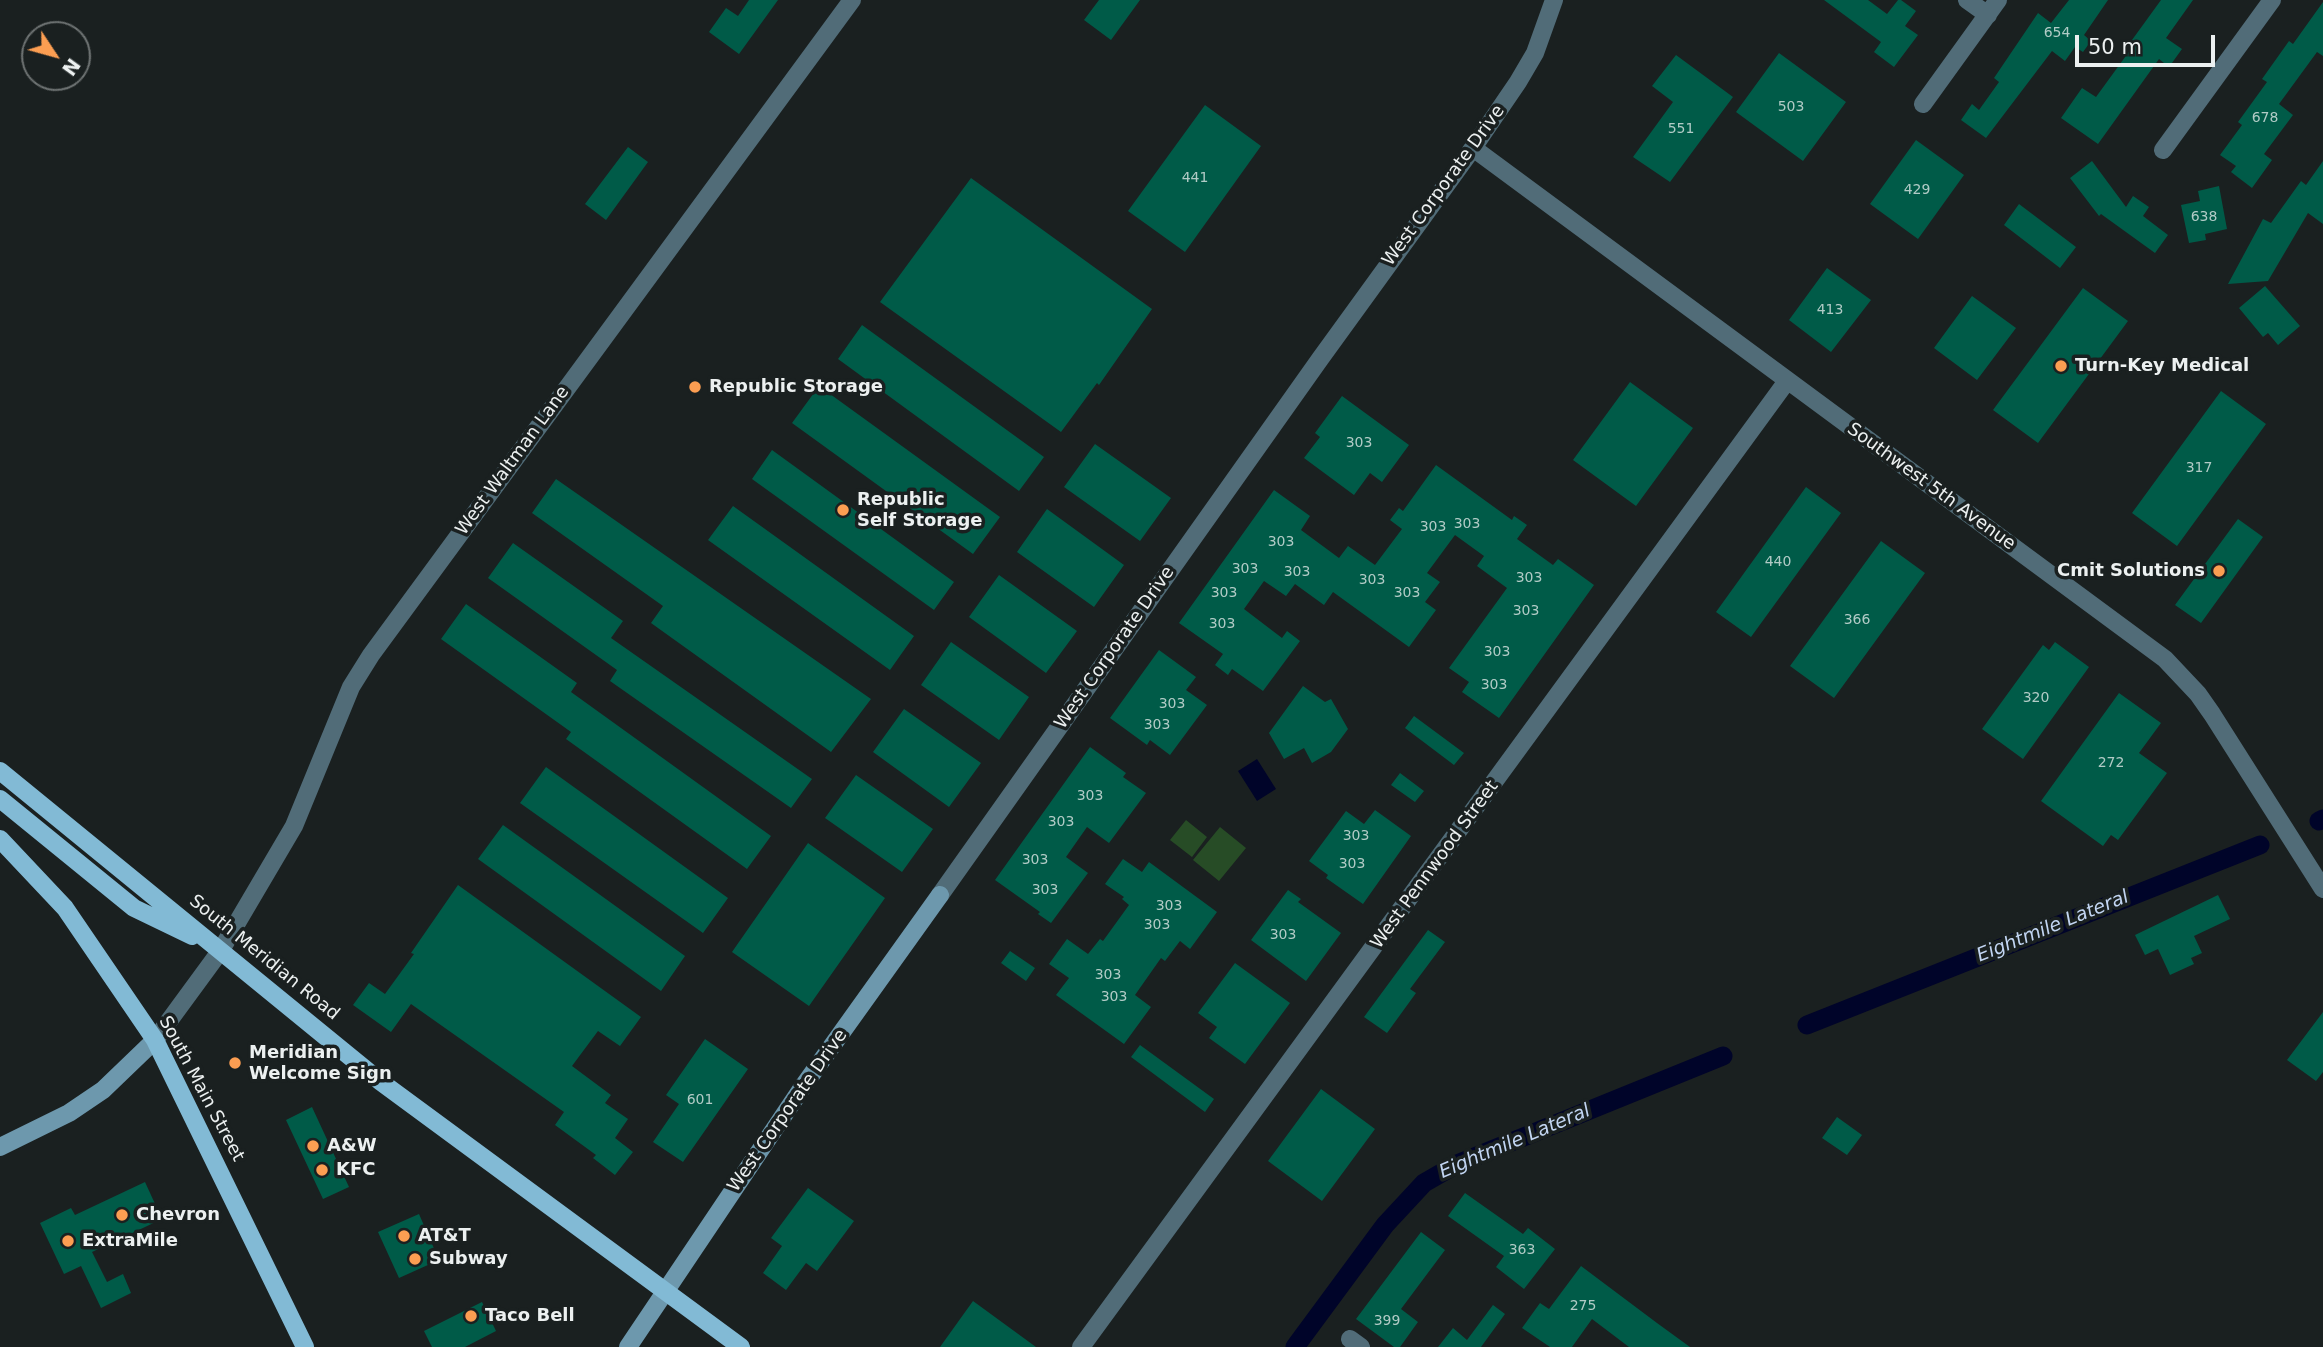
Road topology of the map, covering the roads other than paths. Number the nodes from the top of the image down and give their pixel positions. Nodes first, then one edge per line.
1 (852, 0) edge
2 (1554, 0) edge
3 (1967, 0) edge
4 (1998, 0) edge
5 (2272, 0) edge
6 (1988, 15) junction
7 (1923, 104) dead end
8 (1473, 148) junction
9 (2163, 150) dead end
10 (1787, 381) junction
11 (0, 771) edge
12 (0, 799) edge
13 (0, 839) edge
14 (2323, 889) edge
15 (221, 950) junction
16 (155, 1040) junction
17 (0, 1147) edge
18 (666, 1291) junction
19 (305, 1347) edge
20 (628, 1347) edge
21 (741, 1347) edge
22 (1081, 1347) edge

1 - 15 street, West Waltman Lane
2 - 8 street, West Corporate Drive
3 - 6 street
4 - 6 street
5 - 9 street
6 - 7 street
8 - 10 street, Southwest 5th Avenue
8 - 18 street, West Corporate Drive
10 - 14 street, Southwest 5th Avenue
10 - 22 street, West Pennwood Street
11 - 15 main road, South Meridian Road
12 - 15 main road
13 - 16 main road, South Main Street
15 - 16 street, West Waltman Lane
15 - 18 main road, South Meridian Road
16 - 17 street
16 - 19 main road, South Main Street
18 - 20 street, West Corporate Drive
18 - 21 main road, South Meridian Road

